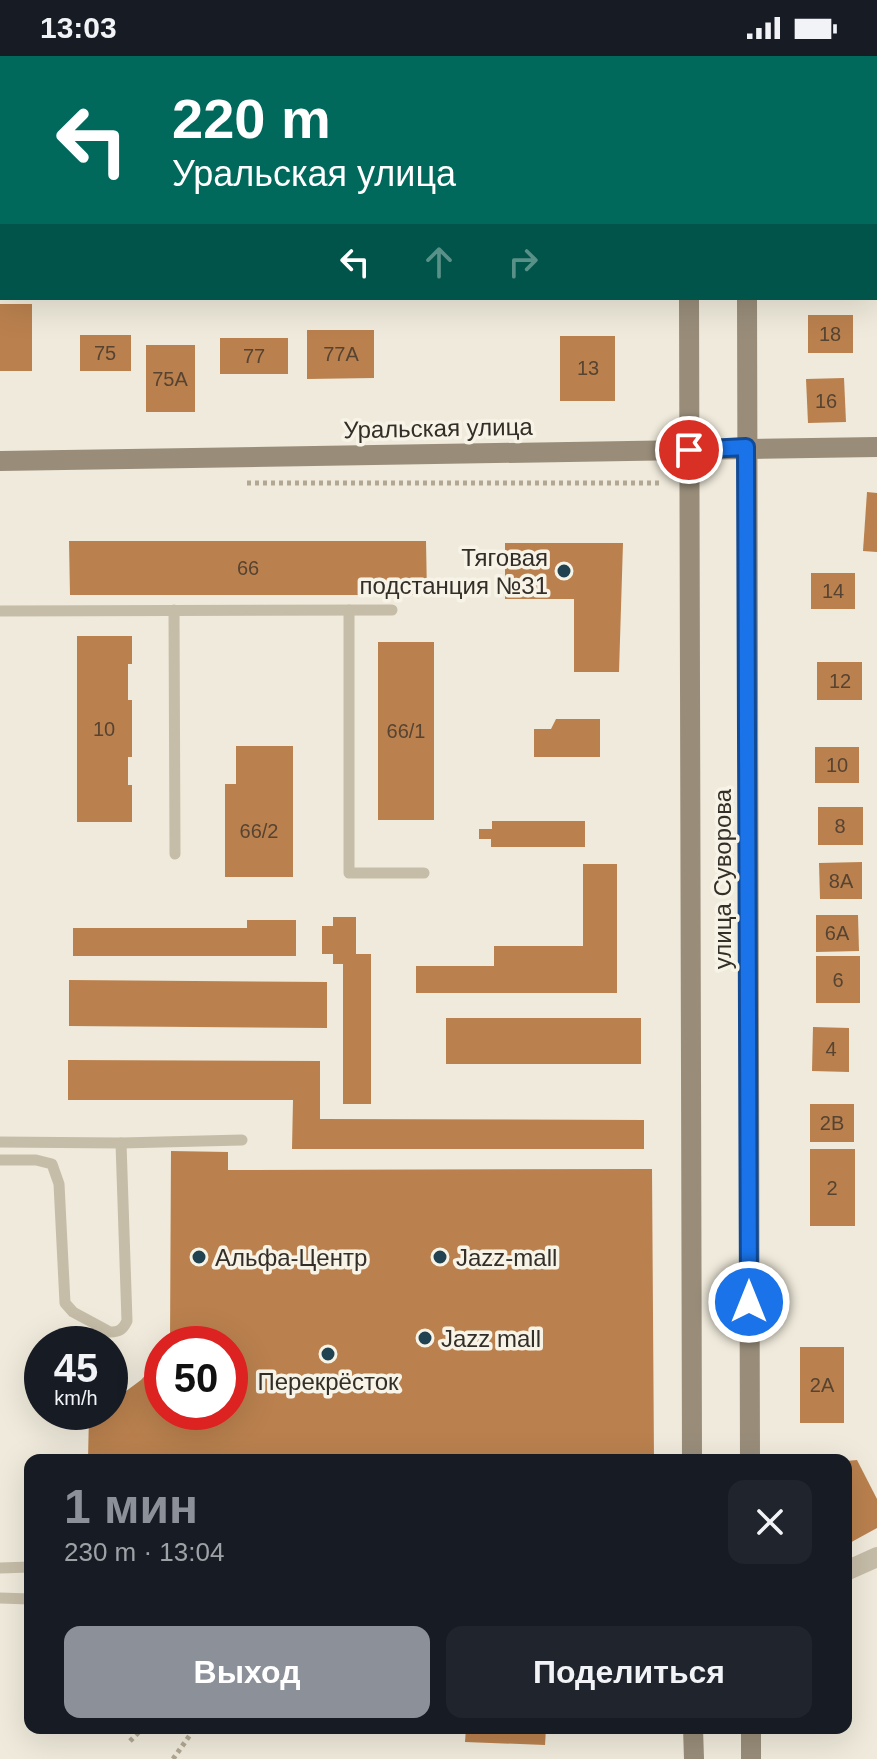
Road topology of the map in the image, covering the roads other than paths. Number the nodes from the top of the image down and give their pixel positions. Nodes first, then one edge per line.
1 (689, 300) edge
2 (747, 300) edge
3 (746, 447) junction
4 (877, 447) edge
5 (689, 450) junction
6 (0, 461) edge
7 (174, 610) junction
8 (349, 610) junction
9 (392, 610) dead end
10 (0, 611) edge
11 (175, 854) dead end
12 (424, 873) dead end
13 (242, 1140) dead end
14 (0, 1142) edge
15 (55, 1143) junction
16 (121, 1143) junction
17 (0, 1160) edge
18 (52, 1164) junction
19 (692, 1454) edge
20 (750, 1454) edge
21 (877, 1557) edge
22 (24, 1567) edge
23 (0, 1568) edge
24 (852, 1568) edge
25 (0, 1598) edge
26 (24, 1599) edge
27 (693, 1734) edge
28 (751, 1734) edge
29 (694, 1759) edge
30 (751, 1759) edge

1 - 5 main road, улица Суворова
2 - 3 main road, улица Суворова
3 - 4 main road, Уральская улица
3 - 5 main road, Уральская улица
3 - 20 main road, улица Суворова
5 - 6 main road, Уральская улица
5 - 19 main road, улица Суворова
7 - 8 lane
7 - 10 lane
7 - 11 lane
8 - 9 lane
8 - 12 lane
13 - 16 lane
14 - 15 lane
15 - 16 lane
15 - 18 lane
16 - 18 lane
17 - 18 lane
21 - 24 street
22 - 23 lane
25 - 26 lane
27 - 29 main road
28 - 30 main road

